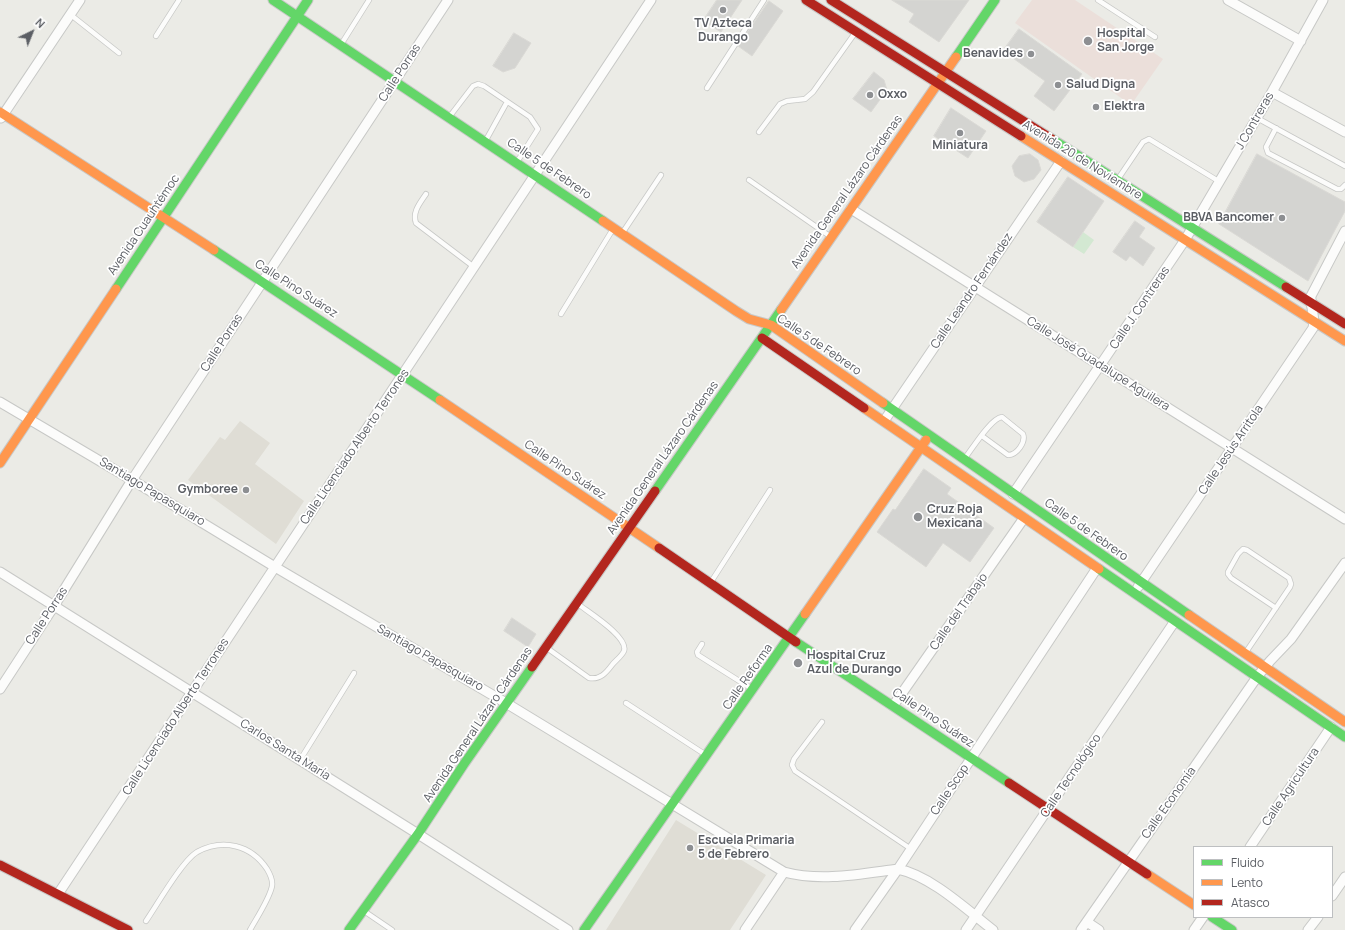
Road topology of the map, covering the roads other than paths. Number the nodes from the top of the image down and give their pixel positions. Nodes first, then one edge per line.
1 (80, 0) edge
2 (178, 0) edge
3 (273, 0) edge
4 (308, 0) edge
5 (369, 0) edge
6 (448, 0) edge
7 (651, 0) edge
8 (764, 0) edge
9 (806, 0) edge
10 (831, 0) edge
11 (995, 0) edge
12 (1098, 0) edge
13 (1228, 0) edge
14 (1323, 0) edge
15 (71, 15) junction
16 (297, 16) junction
17 (856, 32) junction
18 (156, 36) dead end
19 (1155, 36) dead end
20 (1301, 41) junction
21 (341, 45) junction
22 (120, 53) dead end
23 (946, 72) junction
24 (395, 80) junction
25 (938, 83) junction
26 (707, 88) dead end
27 (1272, 92) junction
28 (507, 102) junction
29 (1, 115) edge
30 (449, 117) junction
31 (1257, 118) junction
32 (1276, 128) junction
33 (759, 132) dead end
34 (1345, 132) edge
35 (485, 141) junction
36 (1060, 160) junction
37 (517, 162) junction
38 (1345, 166) edge
39 (536, 175) junction
40 (661, 175) dead end
41 (749, 180) dead end
42 (1118, 180) junction
43 (1220, 182) junction
44 (1345, 185) edge
45 (426, 194) dead end
46 (851, 209) junction
47 (163, 217) junction
48 (614, 228) junction
49 (1192, 228) junction
50 (1345, 231) edge
51 (622, 234) junction
52 (831, 237) junction
53 (1185, 240) junction
54 (474, 267) junction
55 (263, 282) junction
56 (975, 287) junction
57 (1310, 302) junction
58 (561, 314) dead end
59 (1315, 321) junction
60 (1345, 324) edge
61 (771, 325) junction
62 (762, 338) junction
63 (1345, 341) edge
64 (1101, 366) junction
65 (403, 375) junction
66 (0, 402) edge
67 (892, 409) junction
68 (29, 419) junction
69 (884, 421) junction
70 (929, 435) junction
71 (982, 436) junction
72 (921, 447) junction
73 (1232, 449) junction
74 (964, 460) junction
75 (0, 463) edge
76 (955, 471) junction
77 (132, 480) junction
78 (770, 490) dead end
79 (1013, 494) junction
80 (1024, 518) junction
81 (1345, 519) edge
82 (628, 528) junction
83 (1345, 563) edge
84 (275, 567) junction
85 (1097, 568) junction
86 (0, 572) edge
87 (710, 583) junction
88 (1141, 583) junction
89 (1134, 593) junction
90 (576, 603) junction
91 (54, 606) junction
92 (1276, 608) junction
93 (1175, 621) junction
94 (789, 637) junction
95 (702, 644) dead end
96 (545, 648) junction
97 (1245, 654) junction
98 (1264, 667) junction
99 (354, 673) dead end
100 (1257, 677) junction
101 (0, 689) edge
102 (753, 690) junction
103 (192, 692) junction
104 (506, 703) junction
105 (626, 703) dead end
106 (894, 706) junction
107 (822, 722) dead end
108 (1345, 722) edge
109 (1332, 727) junction
110 (1345, 737) edge
111 (707, 756) junction
112 (971, 758) junction
113 (300, 760) junction
114 (674, 804) junction
115 (1049, 809) junction
116 (418, 834) junction
117 (1251, 846) edge
118 (911, 849) junction
119 (1129, 862) junction
120 (0, 865) edge
121 (898, 869) junction
122 (784, 872) junction
123 (1345, 877) edge
124 (58, 894) junction
125 (1333, 895) edge
126 (1193, 904) edge
127 (363, 910) junction
128 (976, 917) junction
129 (1202, 918) edge
130 (1214, 918) edge
131 (1317, 918) edge
132 (146, 921) dead end
133 (1087, 922) junction
134 (128, 930) edge
135 (250, 930) edge
136 (349, 930) edge
137 (392, 930) edge
138 (568, 930) edge
139 (584, 930) edge
140 (745, 930) edge
141 (855, 930) edge
142 (966, 930) edge
143 (993, 930) edge
144 (1081, 930) edge
145 (1099, 930) edge
146 (1194, 930) edge
147 (1232, 930) edge
148 (1308, 930) edge

1 - 15 street
2 - 18 lane
3 - 16 street, Calle 5 de Febrero
4 - 16 street, Avenida Cuauhtémoc
5 - 21 lane
6 - 24 street, Calle Porras
7 - 39 street, Calle Licenciado Alberto Terrones
8 - 26 lane
9 - 17 street, Avenida 20 de Noviembre
10 - 23 street, Avenida 20 de Noviembre
11 - 23 street, Avenida General Lázaro Cárdenas
12 - 19 lane
13 - 20 street
14 - 20 street, J Contreras
15 - 22 lane
15 - 29 street
16 - 21 street, Calle 5 de Febrero
16 - 47 street, Avenida Cuauhtémoc
17 - 25 street, Avenida 20 de Noviembre
17 - 33 lane
20 - 27 street, J Contreras
21 - 24 street, Calle 5 de Febrero
23 - 25 street, Avenida General Lázaro Cárdenas
23 - 42 street, Avenida 20 de Noviembre
24 - 30 street, Calle 5 de Febrero
24 - 55 street, Calle Porras
25 - 36 street, Avenida 20 de Noviembre
25 - 46 street, Avenida General Lázaro Cárdenas
27 - 31 street, J Contreras
27 - 34 street
28 - 30 lane
28 - 35 lane
28 - 37 lane
29 - 47 street, Calle Pino Suárez
30 - 35 street, Calle 5 de Febrero
31 - 32 lane
31 - 43 street, J Contreras
32 - 38 lane
32 - 44 lane
35 - 37 street, Calle 5 de Febrero
36 - 53 street, Avenida 20 de Noviembre
36 - 56 street, Calle Leandro Fernández
37 - 39 street, Calle 5 de Febrero
39 - 48 street, Calle 5 de Febrero
39 - 54 street, Calle Licenciado Alberto Terrones
40 - 51 lane
41 - 52 lane
42 - 43 lane
42 - 49 street, Avenida 20 de Noviembre
43 - 49 street, J Contreras
45 - 54 lane
46 - 52 street, Avenida General Lázaro Cárdenas
46 - 56 street, Calle José Guadalupe Aguilera
47 - 55 street, Calle Pino Suárez
47 - 68 street, Avenida Cuauhtémoc
48 - 51 street, Calle 5 de Febrero
48 - 58 lane
49 - 53 street, J Contreras
49 - 57 street, Avenida 20 de Noviembre
50 - 57 street
51 - 61 street, Calle 5 de Febrero
52 - 61 street, Avenida General Lázaro Cárdenas
53 - 59 street, Avenida 20 de Noviembre
53 - 64 street, Calle J. Contreras
54 - 65 street, Calle Licenciado Alberto Terrones
55 - 65 street, Calle Pino Suárez
55 - 77 street, Calle Porras
56 - 64 street, Calle José Guadalupe Aguilera
56 - 67 street, Calle Leandro Fernández
57 - 59 street
57 - 60 street, Avenida 20 de Noviembre
59 - 63 street, Avenida 20 de Noviembre
59 - 73 street, Calle Jesús Arritola
61 - 62 street, Avenida General Lázaro Cárdenas
61 - 67 street, Calle 5 de Febrero
62 - 69 street, Calle 5 de Febrero
62 - 82 street, Avenida General Lázaro Cárdenas
64 - 73 street, Calle José Guadalupe Aguilera
64 - 79 street, Calle J. Contreras
65 - 82 street, Calle Pino Suárez
65 - 84 street, Calle Licenciado Alberto Terrones
66 - 68 street, Santiago Papasquiaro
67 - 69 street, Calle Leandro Fernández
67 - 70 street, Calle 5 de Febrero
68 - 75 street, Avenida Cuauhtémoc
68 - 77 street, Santiago Papasquiaro
69 - 72 street, Calle 5 de Febrero
70 - 72 street, Calle Reforma
70 - 74 street, Calle 5 de Febrero
71 - 71 lane
71 - 74 lane
72 - 76 street, Calle 5 de Febrero
72 - 94 street, Calle Reforma
73 - 81 street, Calle José Guadalupe Aguilera
73 - 88 street, Calle Jesús Arritola
74 - 76 lane
74 - 79 street, Calle 5 de Febrero
76 - 80 street, Calle 5 de Febrero
77 - 84 street, Santiago Papasquiaro
77 - 91 street, Calle Porras
78 - 87 lane
79 - 88 street, Calle 5 de Febrero
80 - 85 street, Calle 5 de Febrero
80 - 106 street, Calle del Trabajo
82 - 87 street, Calle Pino Suárez
82 - 90 street, Avenida General Lázaro Cárdenas
83 - 98 street, Calle Economía
84 - 103 street, Calle Licenciado Alberto Terrones
84 - 104 street, Santiago Papasquiaro
85 - 89 street, Calle 5 de Febrero
85 - 112 street, Calle Scop
86 - 91 street, Carlos Santa María
87 - 94 street, Calle Pino Suárez
88 - 89 street, Calle Jesús Arritola
88 - 97 street, Calle 5 de Febrero
89 - 93 street, Calle 5 de Febrero
90 - 96 street, Avenida General Lázaro Cárdenas
90 - 96 lane
91 - 101 street, Calle Porras
91 - 103 street, Carlos Santa María
92 - 92 lane
92 - 97 lane
93 - 100 street, Calle 5 de Febrero
93 - 115 street, Calle Tecnológico
94 - 102 street, Calle Reforma
94 - 106 street, Calle Pino Suárez
95 - 102 lane
96 - 104 street, Avenida General Lázaro Cárdenas
97 - 98 street, Calle 5 de Febrero
98 - 100 street, Calle Economía
98 - 108 street, Calle 5 de Febrero
99 - 113 lane
100 - 109 street, Calle 5 de Febrero
100 - 119 street, Calle Economía
102 - 111 street, Calle Reforma
103 - 113 street, Carlos Santa María
103 - 124 street, Calle Licenciado Alberto Terrones
104 - 114 street, Santiago Papasquiaro
104 - 116 street, Avenida General Lázaro Cárdenas
105 - 111 lane
106 - 112 street, Calle Pino Suárez
107 - 118 lane
109 - 110 street, Calle 5 de Febrero
109 - 117 street, Calle Agricultura
111 - 114 street, Calle Reforma
112 - 115 street, Calle Pino Suárez
112 - 118 street, Calle Scop
113 - 116 street, Carlos Santa María
114 - 122 street, Santiago Papasquiaro
114 - 139 street, Calle Reforma
115 - 119 street, Calle Pino Suárez
115 - 128 street, Calle Tecnológico
116 - 127 street, Avenida General Lázaro Cárdenas
116 - 138 street, Carlos Santa María
118 - 121 street, Calle Scop
119 - 126 street, Calle Pino Suárez
119 - 133 street, Calle Economía
120 - 124 street
121 - 122 street, Santiago Papasquiaro
121 - 128 street, Santiago Papasquiaro
121 - 141 street, Calle Scop
122 - 140 street
123 - 125 street
124 - 134 street
127 - 136 street, Avenida General Lázaro Cárdenas
127 - 137 lane
128 - 142 street, Calle Tecnológico
128 - 143 street, Santiago Papasquiaro
129 - 146 street
130 - 147 street
131 - 148 street
132 - 135 lane
133 - 144 street, Calle Economía
133 - 145 street

